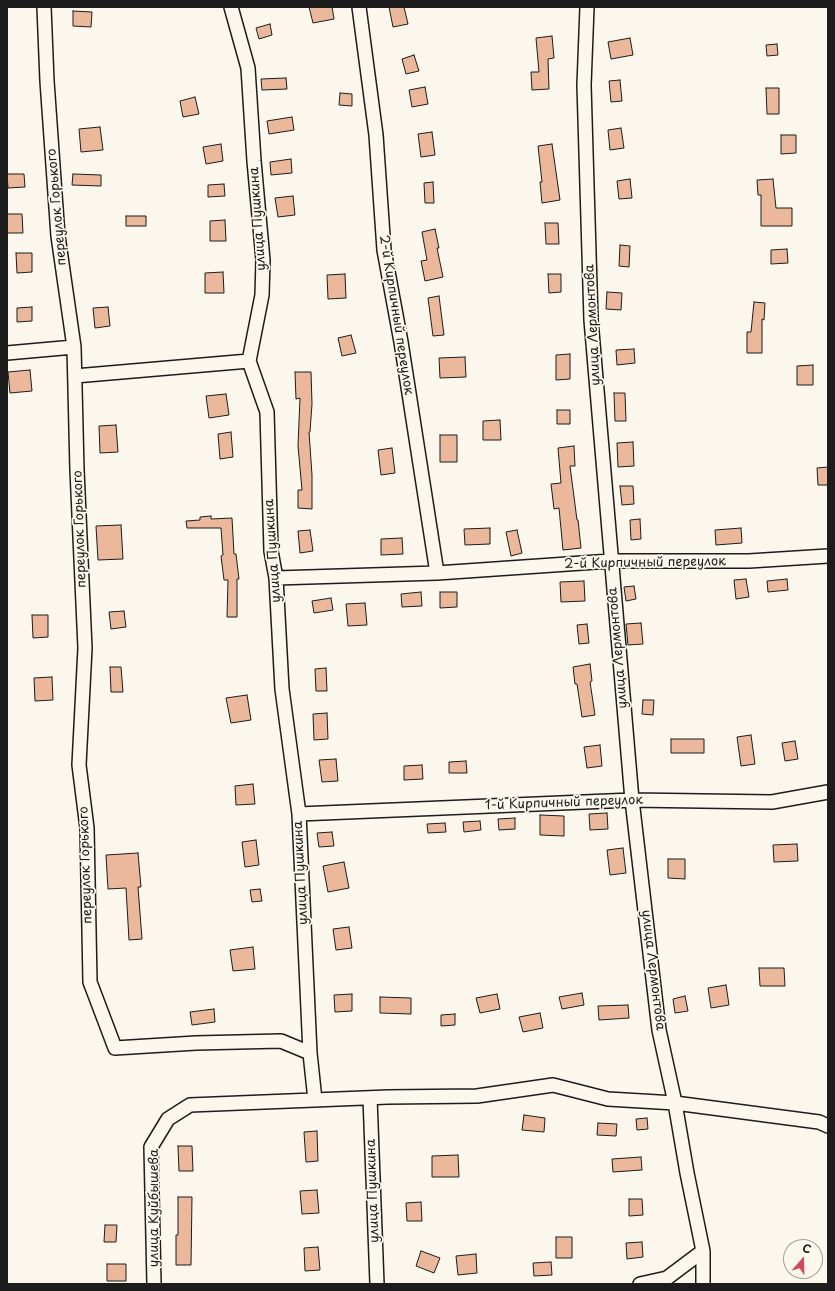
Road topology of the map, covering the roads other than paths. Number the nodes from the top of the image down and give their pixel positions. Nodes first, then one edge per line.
1 (44, 7) edge
2 (231, 7) edge
3 (360, 7) edge
4 (587, 7) edge
5 (74, 347) junction
6 (7, 353) edge
7 (249, 361) junction
8 (75, 376) junction
9 (828, 556) edge
10 (611, 561) junction
11 (437, 574) junction
12 (276, 578) junction
13 (828, 792) edge
14 (632, 800) junction
15 (299, 814) junction
16 (310, 1053) junction
17 (370, 1098) junction
18 (314, 1100) junction
19 (675, 1103) junction
20 (828, 1126) edge
21 (703, 1252) junction
22 (154, 1284) edge
23 (377, 1284) edge
24 (640, 1284) edge
25 (703, 1284) edge

1 - 5 street, переулок Горького
2 - 7 street, улица Пушкина
3 - 11 street, 2-й Кирпичный переулок
4 - 10 street, улица Лермонтова
5 - 6 street
5 - 8 street, переулок Горького
7 - 8 street
7 - 12 street, улица Пушкина
8 - 16 street, переулок Горького
9 - 10 street, 2-й Кирпичный переулок
10 - 11 street, 2-й Кирпичный переулок
10 - 14 street, улица Лермонтова
11 - 12 street, 2-й Кирпичный переулок
12 - 15 street, улица Пушкина
13 - 14 street, 1-й Кирпичный переулок
14 - 15 street, 1-й Кирпичный переулок
14 - 19 street, улица Лермонтова
15 - 16 street, улица Пушкина
16 - 18 street, улица Пушкина
17 - 18 street, улица Куйбышева
17 - 19 street, улица Куйбышева
17 - 23 street, улица Пушкина
18 - 22 street, улица Куйбышева
19 - 20 street, улица Куйбышева
19 - 21 street, улица Лермонтова
21 - 24 street
21 - 25 street, улица Лермонтова

